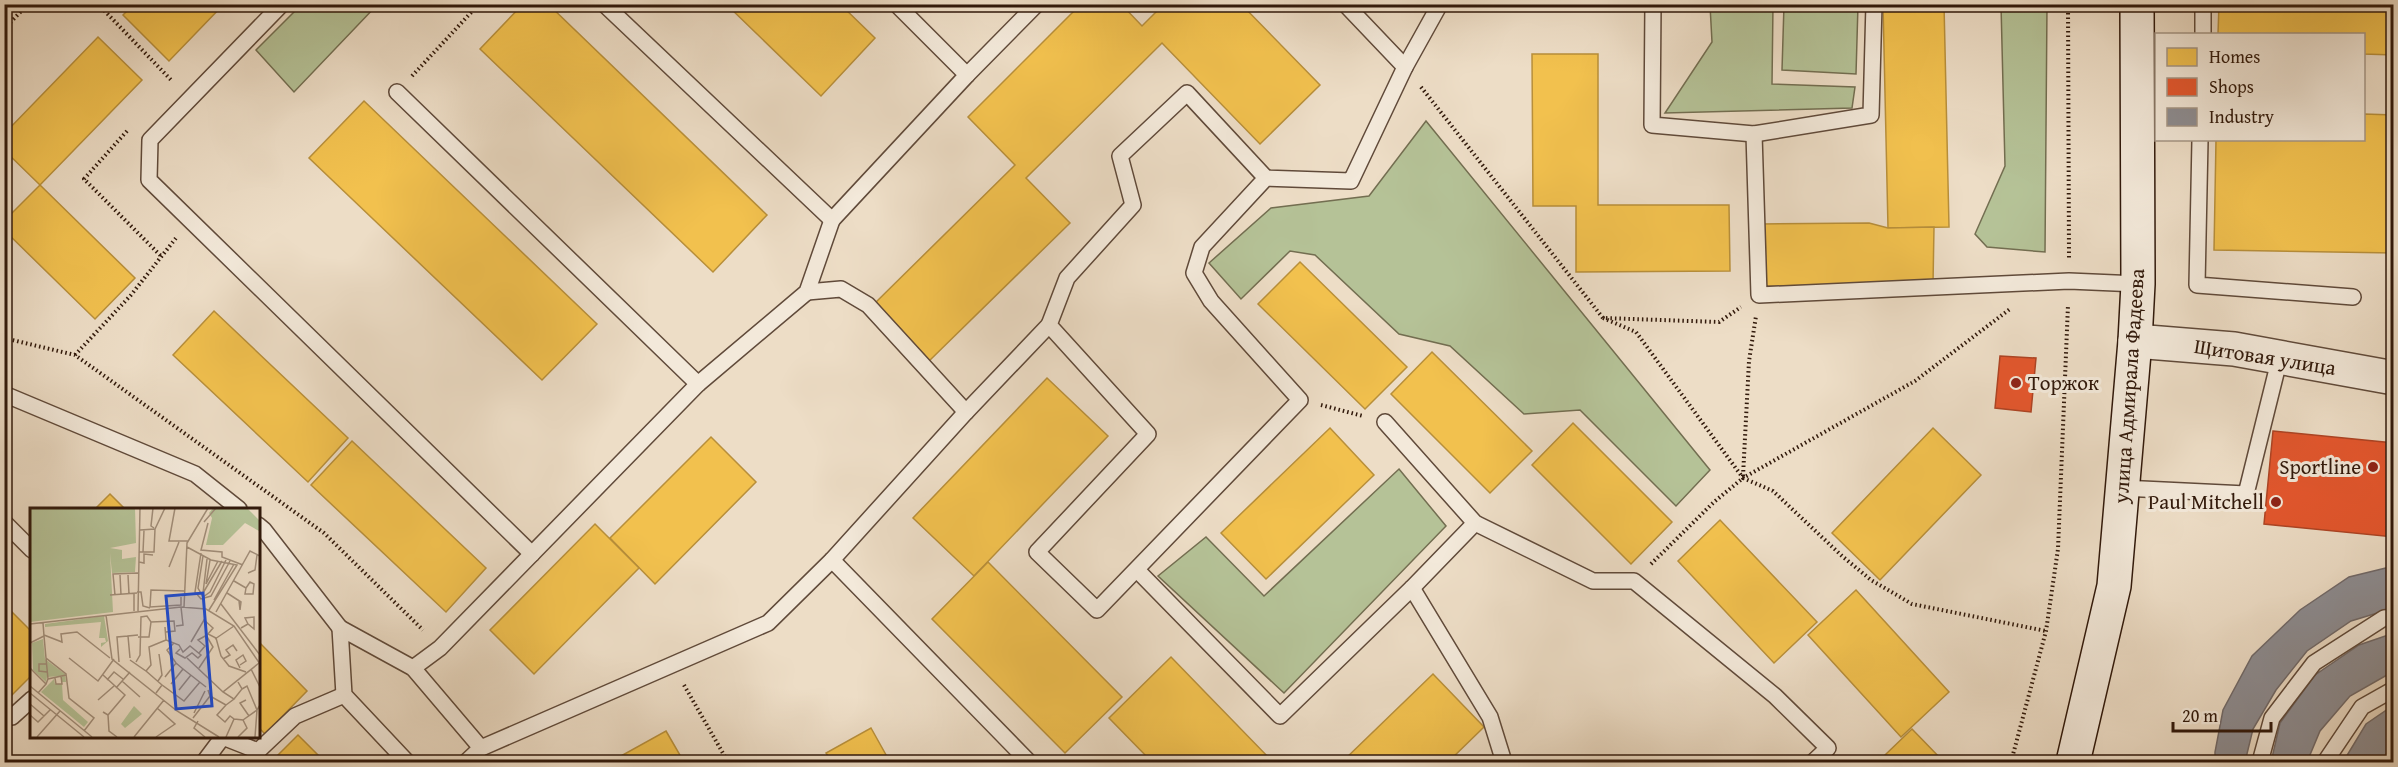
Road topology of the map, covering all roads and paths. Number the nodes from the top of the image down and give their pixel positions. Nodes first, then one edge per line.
1 (28, 4) edge
2 (98, 4) edge
3 (282, 4) edge
4 (479, 4) edge
5 (604, 4) edge
6 (896, 4) edge
7 (1037, 4) edge
8 (1345, 4) edge
9 (1440, 4) edge
10 (1653, 4) edge
11 (1874, 4) edge
12 (2068, 4) edge
13 (2137, 4) edge
14 (2203, 4) edge
15 (4, 28) edge
16 (2203, 33) edge
17 (1405, 67) junction
18 (967, 75) junction
19 (172, 81) dead end
20 (397, 93) joint
21 (1754, 134) junction
22 (2200, 141) edge
23 (1266, 178) junction
24 (191, 219) junction
25 (832, 220) junction
26 (2069, 280) junction
27 (2045, 282) junction
28 (2138, 284) junction
29 (807, 292) junction
30 (1759, 295) junction
31 (2353, 297) dead end
32 (1603, 318) junction
33 (1048, 325) junction
34 (2135, 341) junction
35 (75, 355) dead end
36 (2280, 357) junction
37 (2394, 378) edge
38 (698, 384) junction
39 (4, 394) edge
40 (1300, 400) junction
41 (966, 412) junction
42 (1385, 422) joint
43 (1743, 478) junction
44 (2122, 488) junction
45 (238, 508) edge
46 (4, 522) edge
47 (1475, 523) junction
48 (260, 527) edge
49 (30, 548) edge
50 (532, 554) junction
51 (832, 560) junction
52 (1137, 570) junction
53 (1634, 581) junction
54 (1412, 588) junction
55 (2394, 617) edge
56 (340, 628) junction
57 (2046, 632) junction
58 (672, 665) junction
59 (413, 668) junction
60 (2394, 689) edge
61 (344, 695) junction
62 (30, 701) edge
63 (4, 710) edge
64 (220, 737) edge
65 (223, 737) edge
66 (481, 748) junction
67 (1499, 759) edge
68 (204, 762) edge
69 (407, 762) edge
70 (466, 762) edge
71 (728, 762) edge
72 (1029, 762) edge
73 (1813, 762) edge
74 (2012, 762) edge
75 (2073, 762) edge
76 (2260, 762) edge
77 (2325, 762) edge

1 - 15 path
2 - 19 path
3 - 24 lane
4 - 20 path
5 - 25 lane
6 - 18 lane
7 - 18 lane
8 - 17 lane
9 - 17 lane
10 - 21 lane
11 - 21 lane
12 - 26 path
13 - 28 main road, улица Адмирала Фадеева
14 - 16 lane
17 - 23 lane
17 - 32 path
18 - 25 lane
20 - 38 lane
21 - 30 lane
22 - 31 lane
23 - 33 lane
23 - 40 lane
24 - 35 path
24 - 50 lane
25 - 29 lane
26 - 27 lane
26 - 28 lane
26 - 57 path
27 - 30 lane
27 - 43 path
28 - 34 main road, улица Адмирала Фадеева
29 - 38 lane
29 - 41 lane
30 - 32 path
30 - 43 path
32 - 43 path
33 - 41 lane
33 - 52 lane
34 - 36 main road, Щитовая улица
34 - 44 main road, улица Адмирала Фадеева
36 - 37 main road, Щитовая улица
36 - 44 lane
38 - 50 lane
39 - 45 lane
40 - 42 path
40 - 52 lane
41 - 51 lane
42 - 47 lane
43 - 53 path
43 - 57 path
44 - 75 main road, улица Адмирала Фадеева
46 - 49 lane
47 - 53 lane
47 - 54 lane
48 - 56 lane
50 - 59 lane
51 - 58 lane
51 - 72 lane
52 - 54 lane
53 - 73 lane
54 - 67 lane
55 - 76 lane
56 - 59 lane
56 - 61 lane
57 - 74 path
58 - 66 lane
58 - 71 path
59 - 66 lane
60 - 77 lane
61 - 65 lane
61 - 69 lane
62 - 63 lane
64 - 68 lane
66 - 70 lane

